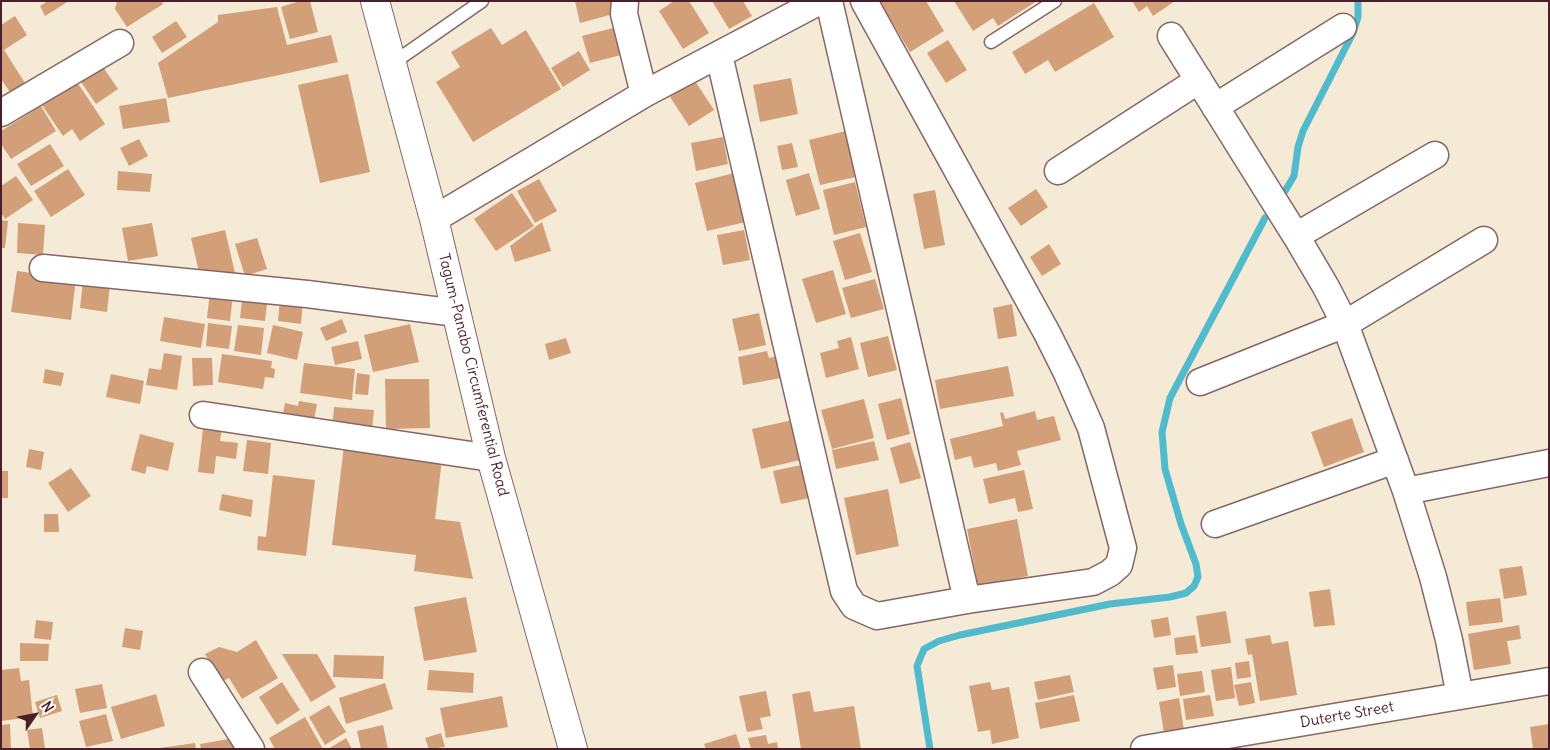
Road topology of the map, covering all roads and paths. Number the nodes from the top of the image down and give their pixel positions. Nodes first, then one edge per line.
1 (482, 1) edge
2 (625, 1) edge
3 (820, 1) edge
4 (829, 1) edge
5 (864, 1) edge
6 (1055, 1) edge
7 (378, 3) edge
8 (1343, 26) dead end
9 (1171, 36) dead end
10 (990, 42) dead end
11 (120, 44) dead end
12 (719, 55) junction
13 (393, 63) junction
14 (1199, 80) junction
15 (644, 94) junction
16 (1215, 107) junction
17 (1, 113) edge
18 (1435, 155) dead end
19 (1058, 171) dead end
20 (434, 219) junction
21 (1296, 236) junction
22 (1484, 240) dead end
23 (43, 268) dead end
24 (457, 313) junction
25 (1345, 324) junction
26 (1200, 382) dead end
27 (203, 415) dead end
28 (491, 458) junction
29 (1395, 460) junction
30 (1549, 463) edge
31 (1406, 491) junction
32 (1215, 524) dead end
33 (967, 600) junction
34 (202, 672) dead end
35 (1549, 681) edge
36 (1460, 696) junction
37 (1174, 746) edge
38 (251, 749) edge
39 (573, 749) edge
40 (1144, 749) edge

1 - 13 lane
2 - 15 street
3 - 12 street
4 - 33 street
5 - 33 street
6 - 10 lane
7 - 13 main road, Tagum-Panabo Circumferential Road
8 - 16 street
9 - 14 street
11 - 17 street
12 - 15 street
12 - 33 street
13 - 20 main road, Tagum-Panabo Circumferential Road
14 - 16 street
14 - 19 street
15 - 20 street
16 - 21 street
18 - 21 street
20 - 24 main road, Tagum-Panabo Circumferential Road
21 - 25 street
22 - 25 street
23 - 24 street
24 - 28 main road, Tagum-Panabo Circumferential Road
25 - 26 street
25 - 29 street
27 - 28 street
28 - 39 main road, Tagum-Panabo Circumferential Road
29 - 31 street
29 - 32 street
30 - 31 street
31 - 36 street
34 - 38 street
35 - 36 street, Duterte Street
36 - 37 street, Duterte Street
37 - 40 street, Duterte Street

